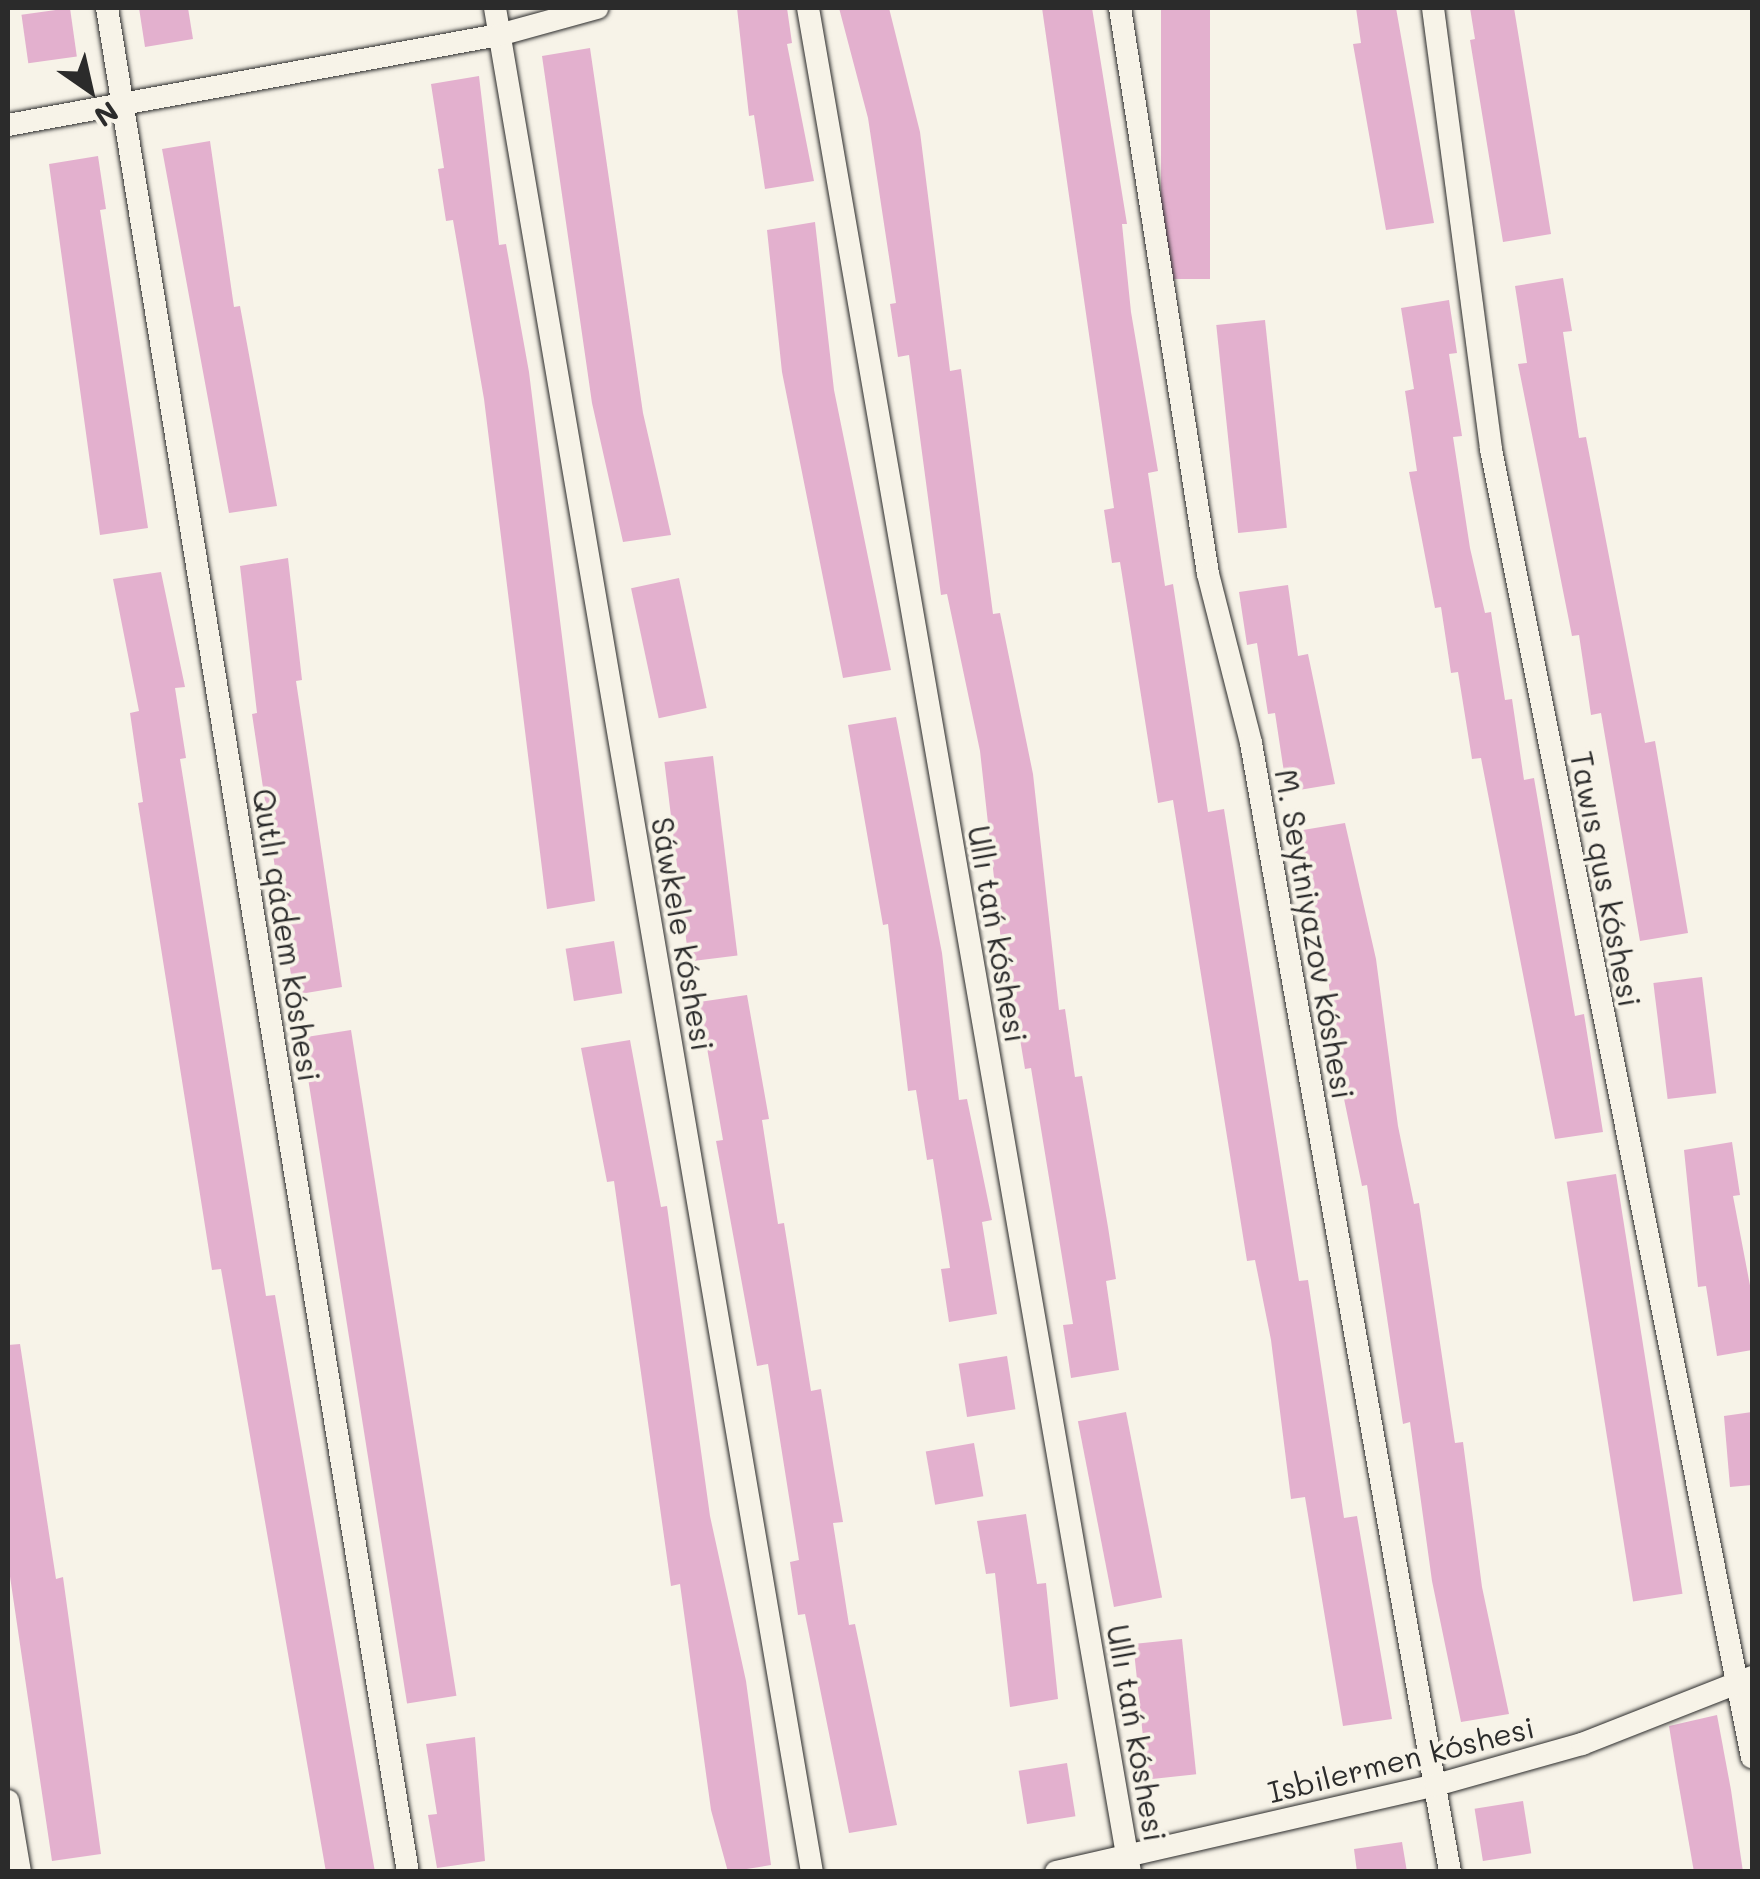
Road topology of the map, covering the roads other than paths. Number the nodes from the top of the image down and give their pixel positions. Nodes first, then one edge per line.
1 (106, 8) edge
2 (495, 8) edge
3 (598, 8) edge
4 (808, 8) edge
5 (1120, 8) edge
6 (1433, 8) edge
7 (500, 35) junction
8 (123, 104) junction
9 (8, 125) edge
10 (1744, 1680) edge
11 (1752, 1757) edge
12 (1436, 1785) junction
13 (8, 1801) edge
14 (1129, 1864) edge
15 (20, 1872) edge
16 (408, 1872) edge
17 (812, 1872) edge
18 (1056, 1872) edge
19 (1450, 1872) edge

1 - 8 street, Qutlı qádem kóshesi
2 - 7 street, Sáwkele kóshesi
3 - 7 street
4 - 14 street, Ullı tań kóshesi
5 - 12 street, M. Seytniyazov kóshesi
6 - 10 street, Tawıs qus kóshesi
7 - 8 street
7 - 17 street, Sáwkele kóshesi
8 - 9 street
8 - 16 street, Qutlı qádem kóshesi
10 - 11 street, Tawıs qus kóshesi
10 - 12 street, Isbilermen kóshesi
12 - 14 street, Isbilermen kóshesi
12 - 19 street, M. Seytniyazov kóshesi
13 - 15 street
14 - 18 street, Isbilermen kóshesi

